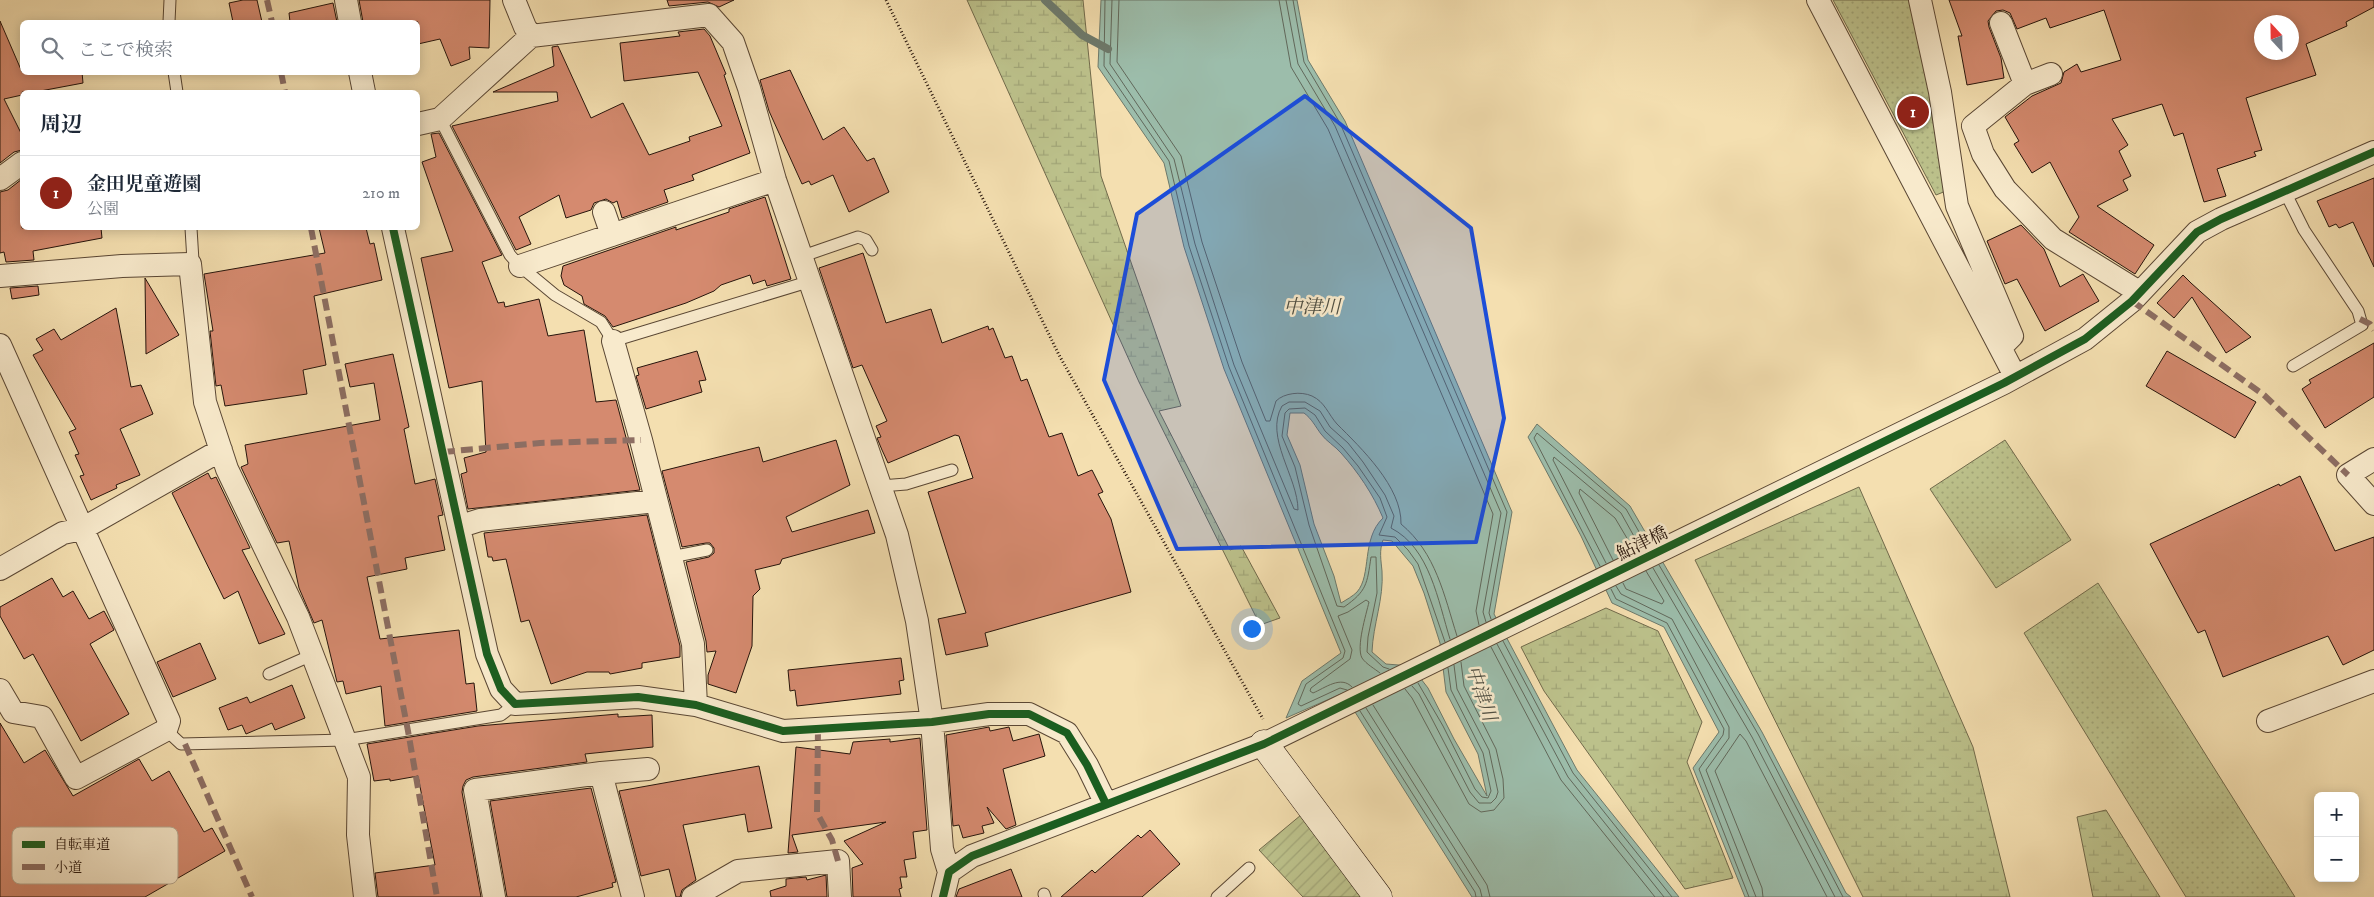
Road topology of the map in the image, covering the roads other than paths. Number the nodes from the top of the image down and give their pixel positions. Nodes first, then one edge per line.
1 (170, 0) edge
2 (346, 0) edge
3 (514, 0) edge
4 (1818, 0) edge
5 (1920, 0) edge
6 (168, 20) edge
7 (350, 20) edge
8 (2001, 23) dead end
9 (531, 36) junction
10 (2051, 74) dead end
11 (174, 75) edge
12 (361, 75) edge
13 (2025, 84) junction
14 (177, 90) edge
15 (364, 90) edge
16 (440, 119) junction
17 (420, 124) edge
18 (2374, 152) edge
19 (20, 164) edge
20 (0, 179) edge
21 (775, 180) junction
22 (2284, 190) junction
23 (604, 212) dead end
24 (192, 230) edge
25 (393, 230) edge
26 (612, 235) junction
27 (872, 250) dead end
28 (803, 256) junction
29 (190, 264) junction
30 (520, 266) junction
31 (0, 276) edge
32 (811, 281) junction
33 (2139, 292) junction
34 (613, 341) junction
35 (0, 344) edge
36 (2001, 346) junction
37 (2293, 366) dead end
38 (2010, 380) junction
39 (221, 450) junction
40 (2374, 459) edge
41 (952, 470) dead end
42 (881, 486) junction
43 (656, 502) junction
44 (2374, 504) edge
45 (461, 526) junction
46 (82, 528) junction
47 (708, 550) dead end
48 (671, 557) junction
49 (0, 570) edge
50 (312, 655) junction
51 (269, 674) dead end
52 (2374, 681) edge
53 (0, 690) edge
54 (514, 704) junction
55 (696, 704) junction
56 (2268, 721) dead end
57 (932, 722) junction
58 (166, 730) junction
59 (344, 740) junction
60 (1264, 744) junction
61 (648, 769) dead end
62 (601, 773) junction
63 (1106, 804) junction
64 (1249, 868) dead end
65 (949, 872) junction
66 (366, 897) edge
67 (494, 897) edge
68 (633, 897) edge
69 (693, 897) edge
70 (840, 897) edge
71 (942, 897) edge
72 (1217, 897) edge
73 (1378, 897) edge

1 - 6 lane
2 - 7 street
3 - 9 street
4 - 36 street
5 - 36 street
8 - 13 street
9 - 16 street
9 - 21 street
10 - 13 street
11 - 14 lane
12 - 15 street
13 - 33 street
16 - 17 street
16 - 30 lane
18 - 22 street, 鮎津橋
19 - 20 street
21 - 26 street
21 - 28 street
22 - 33 street, 鮎津橋
22 - 37 lane
23 - 26 street
24 - 29 lane
25 - 45 street
26 - 30 street
27 - 28 lane
28 - 32 street
29 - 31 street
29 - 39 street
30 - 34 lane
32 - 34 lane
32 - 42 street
33 - 38 street, 鮎津橋
34 - 43 street
35 - 46 street
36 - 38 street
38 - 60 street, 鮎津橋
39 - 46 street
39 - 50 street
40 - 44 street
41 - 42 lane
42 - 57 street
43 - 45 street
43 - 48 street
45 - 54 street
46 - 49 street
46 - 58 street
47 - 48 lane
48 - 55 street
50 - 51 lane
50 - 59 street
52 - 56 street
53 - 58 street
54 - 55 street
54 - 59 lane
55 - 57 street
57 - 63 street
57 - 65 street
58 - 59 lane
59 - 66 street
60 - 63 street, 鮎津橋
60 - 73 street
61 - 62 street
62 - 67 street
62 - 68 street
63 - 65 street, 鮎津橋
64 - 72 lane
65 - 71 street
69 - 70 street

